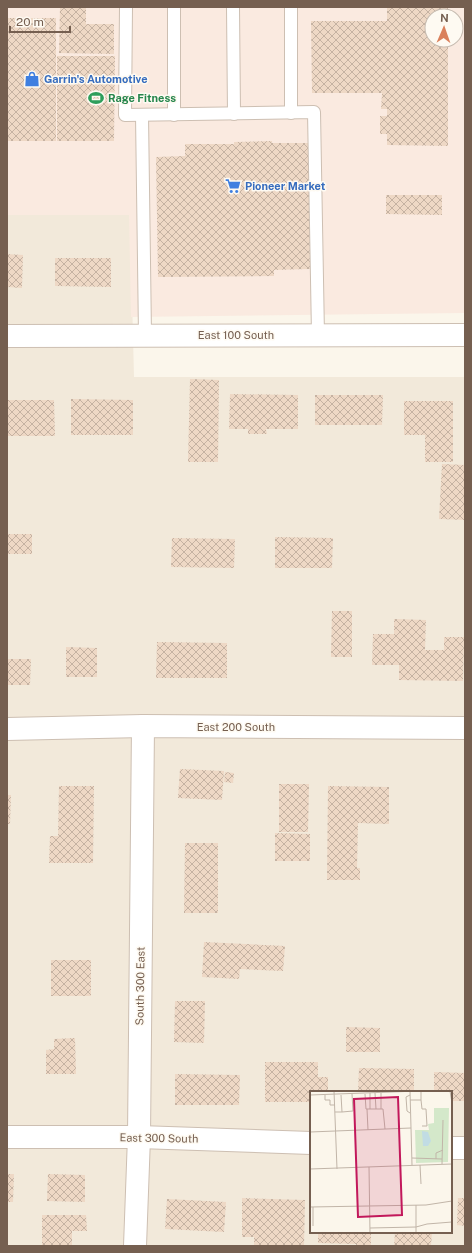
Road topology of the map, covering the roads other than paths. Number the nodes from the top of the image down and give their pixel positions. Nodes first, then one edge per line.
1 (126, 7) edge
2 (174, 7) edge
3 (233, 7) edge
4 (291, 7) edge
5 (291, 113) junction
6 (174, 114) junction
7 (234, 114) junction
8 (142, 115) junction
9 (145, 335) junction
10 (318, 335) junction
11 (465, 335) edge
12 (7, 336) edge
13 (143, 726) junction
14 (465, 728) edge
15 (7, 729) edge
16 (7, 1137) edge
17 (139, 1137) junction
18 (310, 1143) edge
19 (452, 1148) edge
20 (465, 1148) edge
21 (135, 1246) edge

1 - 8 lane
2 - 6 lane
3 - 7 lane
4 - 5 lane
5 - 7 lane
5 - 10 lane
6 - 7 lane
6 - 8 lane
8 - 9 lane
9 - 10 street, East 100 South
9 - 12 street, East 100 South
10 - 11 street, East 100 South
13 - 14 street, East 200 South
13 - 15 street, East 200 South
13 - 17 street, South 300 East
16 - 17 street, East 300 South
17 - 18 street, East 300 South
17 - 21 street, South 300 East
19 - 20 street

